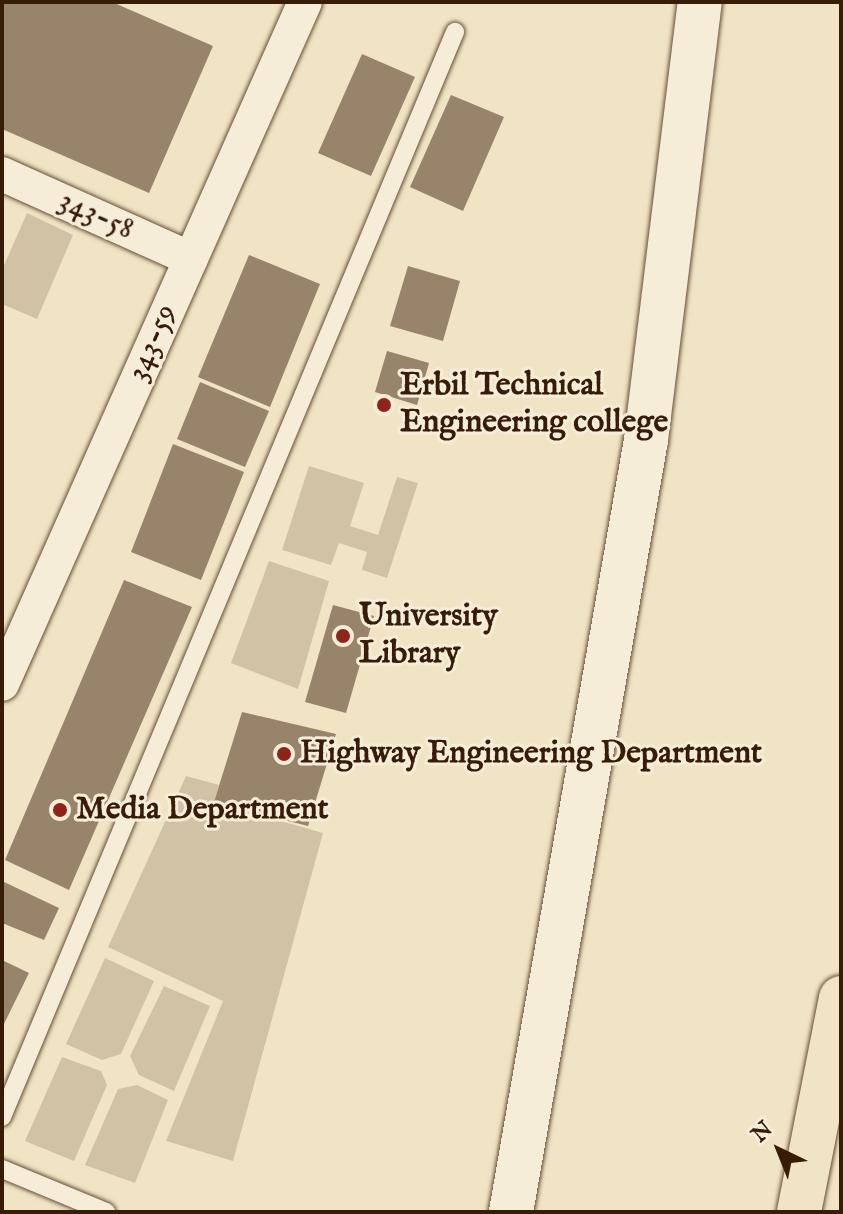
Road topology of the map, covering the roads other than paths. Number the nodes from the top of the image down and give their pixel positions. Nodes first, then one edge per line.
1 (305, 2) edge
2 (700, 2) edge
3 (455, 32) dead end
4 (2, 174) edge
5 (191, 259) junction
6 (2, 684) edge
7 (841, 998) edge
8 (2, 1117) edge
9 (2, 1169) edge
10 (106, 1212) edge
11 (511, 1212) edge
12 (799, 1212) edge

1 - 5 street, 343-59
2 - 11 street
3 - 8 lane
4 - 5 street, 343-58
5 - 6 street, 343-59
7 - 12 highway
9 - 10 lane

